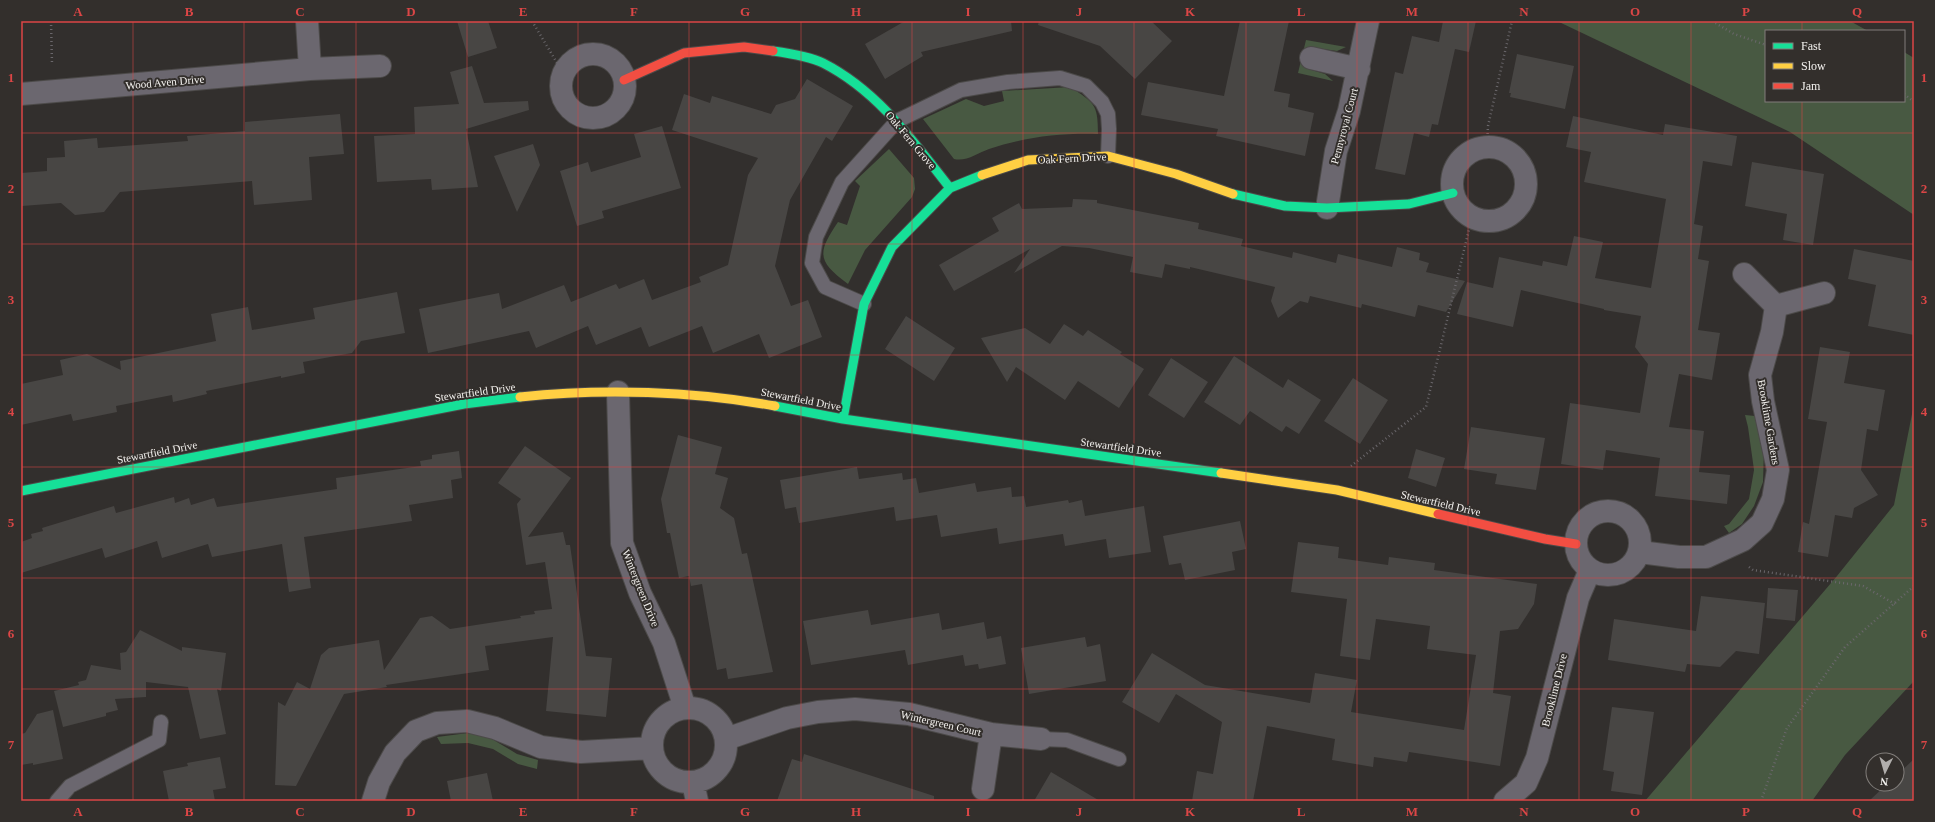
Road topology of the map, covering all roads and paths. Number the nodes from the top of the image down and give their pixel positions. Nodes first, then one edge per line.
1 (51, 21) edge
2 (307, 21) edge
3 (532, 21) edge
4 (1368, 21) edge
5 (1512, 21) edge
6 (1712, 21) edge
7 (1765, 45) edge
8 (1311, 58) dead end
9 (380, 66) dead end
10 (310, 69) junction
11 (1360, 69) junction
12 (563, 73) junction
13 (624, 80) junction
14 (53, 92) junction
15 (21, 94) edge
16 (1905, 95) edge
17 (1914, 102) edge
18 (897, 121) junction
19 (1487, 146) junction
20 (1108, 156) junction
21 (950, 188) junction
22 (1453, 193) junction
23 (1327, 208) junction
24 (1472, 217) junction
25 (1744, 274) dead end
26 (1824, 293) dead end
27 (864, 304) junction
28 (1776, 306) junction
29 (618, 392) junction
30 (843, 419) junction
31 (1336, 490) junction
32 (21, 491) edge
33 (1576, 544) junction
34 (1727, 549) junction
35 (1640, 552) junction
36 (1590, 570) junction
37 (1914, 586) edge
38 (1895, 604) junction
39 (684, 708) junction
40 (161, 722) dead end
41 (991, 734) junction
42 (726, 739) junction
43 (1041, 739) joint
44 (652, 748) junction
45 (1119, 759) dead end
46 (983, 789) dead end
47 (695, 792) edge
48 (57, 801) edge
49 (373, 801) edge
50 (1505, 801) edge
51 (1761, 801) edge

1 - 14 path
2 - 10 street
3 - 12 path
4 - 11 street, Pennyroyal Court
5 - 19 path
6 - 7 path
8 - 11 street
9 - 10 street, Wood Aven Drive
10 - 14 street, Wood Aven Drive
11 - 23 street, Pennyroyal Court
12 - 13 street
12 - 13 street
13 - 18 street, Oak Fern Grove
14 - 15 street, Wood Aven Drive
16 - 17 path
18 - 20 lane
18 - 21 street, Oak Fern Grove
18 - 27 lane
19 - 22 street
19 - 24 street
20 - 21 street, Oak Fern Drive
20 - 23 street, Oak Fern Drive
21 - 27 street, Oak Fern Drive
22 - 23 street, Oak Fern Drive
22 - 24 street
24 - 31 path
25 - 28 street
26 - 28 street
27 - 30 street, Oak Fern Drive
28 - 34 street, Brooklime Gardens
29 - 30 street, Stewartfield Drive
29 - 32 street, Stewartfield Drive
29 - 39 street, Wintergreen Drive
30 - 31 street, Stewartfield Drive
31 - 33 street, Stewartfield Drive
33 - 35 street
33 - 36 street
34 - 35 street, Brooklime Gardens
34 - 38 path
35 - 36 street
36 - 50 street, Brooklime Drive
37 - 38 path
38 - 51 path
39 - 42 street
39 - 44 street
40 - 48 lane
41 - 42 street, Wintergreen Court
41 - 43 street, Wintergreen Court
41 - 46 street, Wintergreen Court
42 - 47 street
43 - 45 lane, Wintergreen Court
44 - 47 street
44 - 49 street

